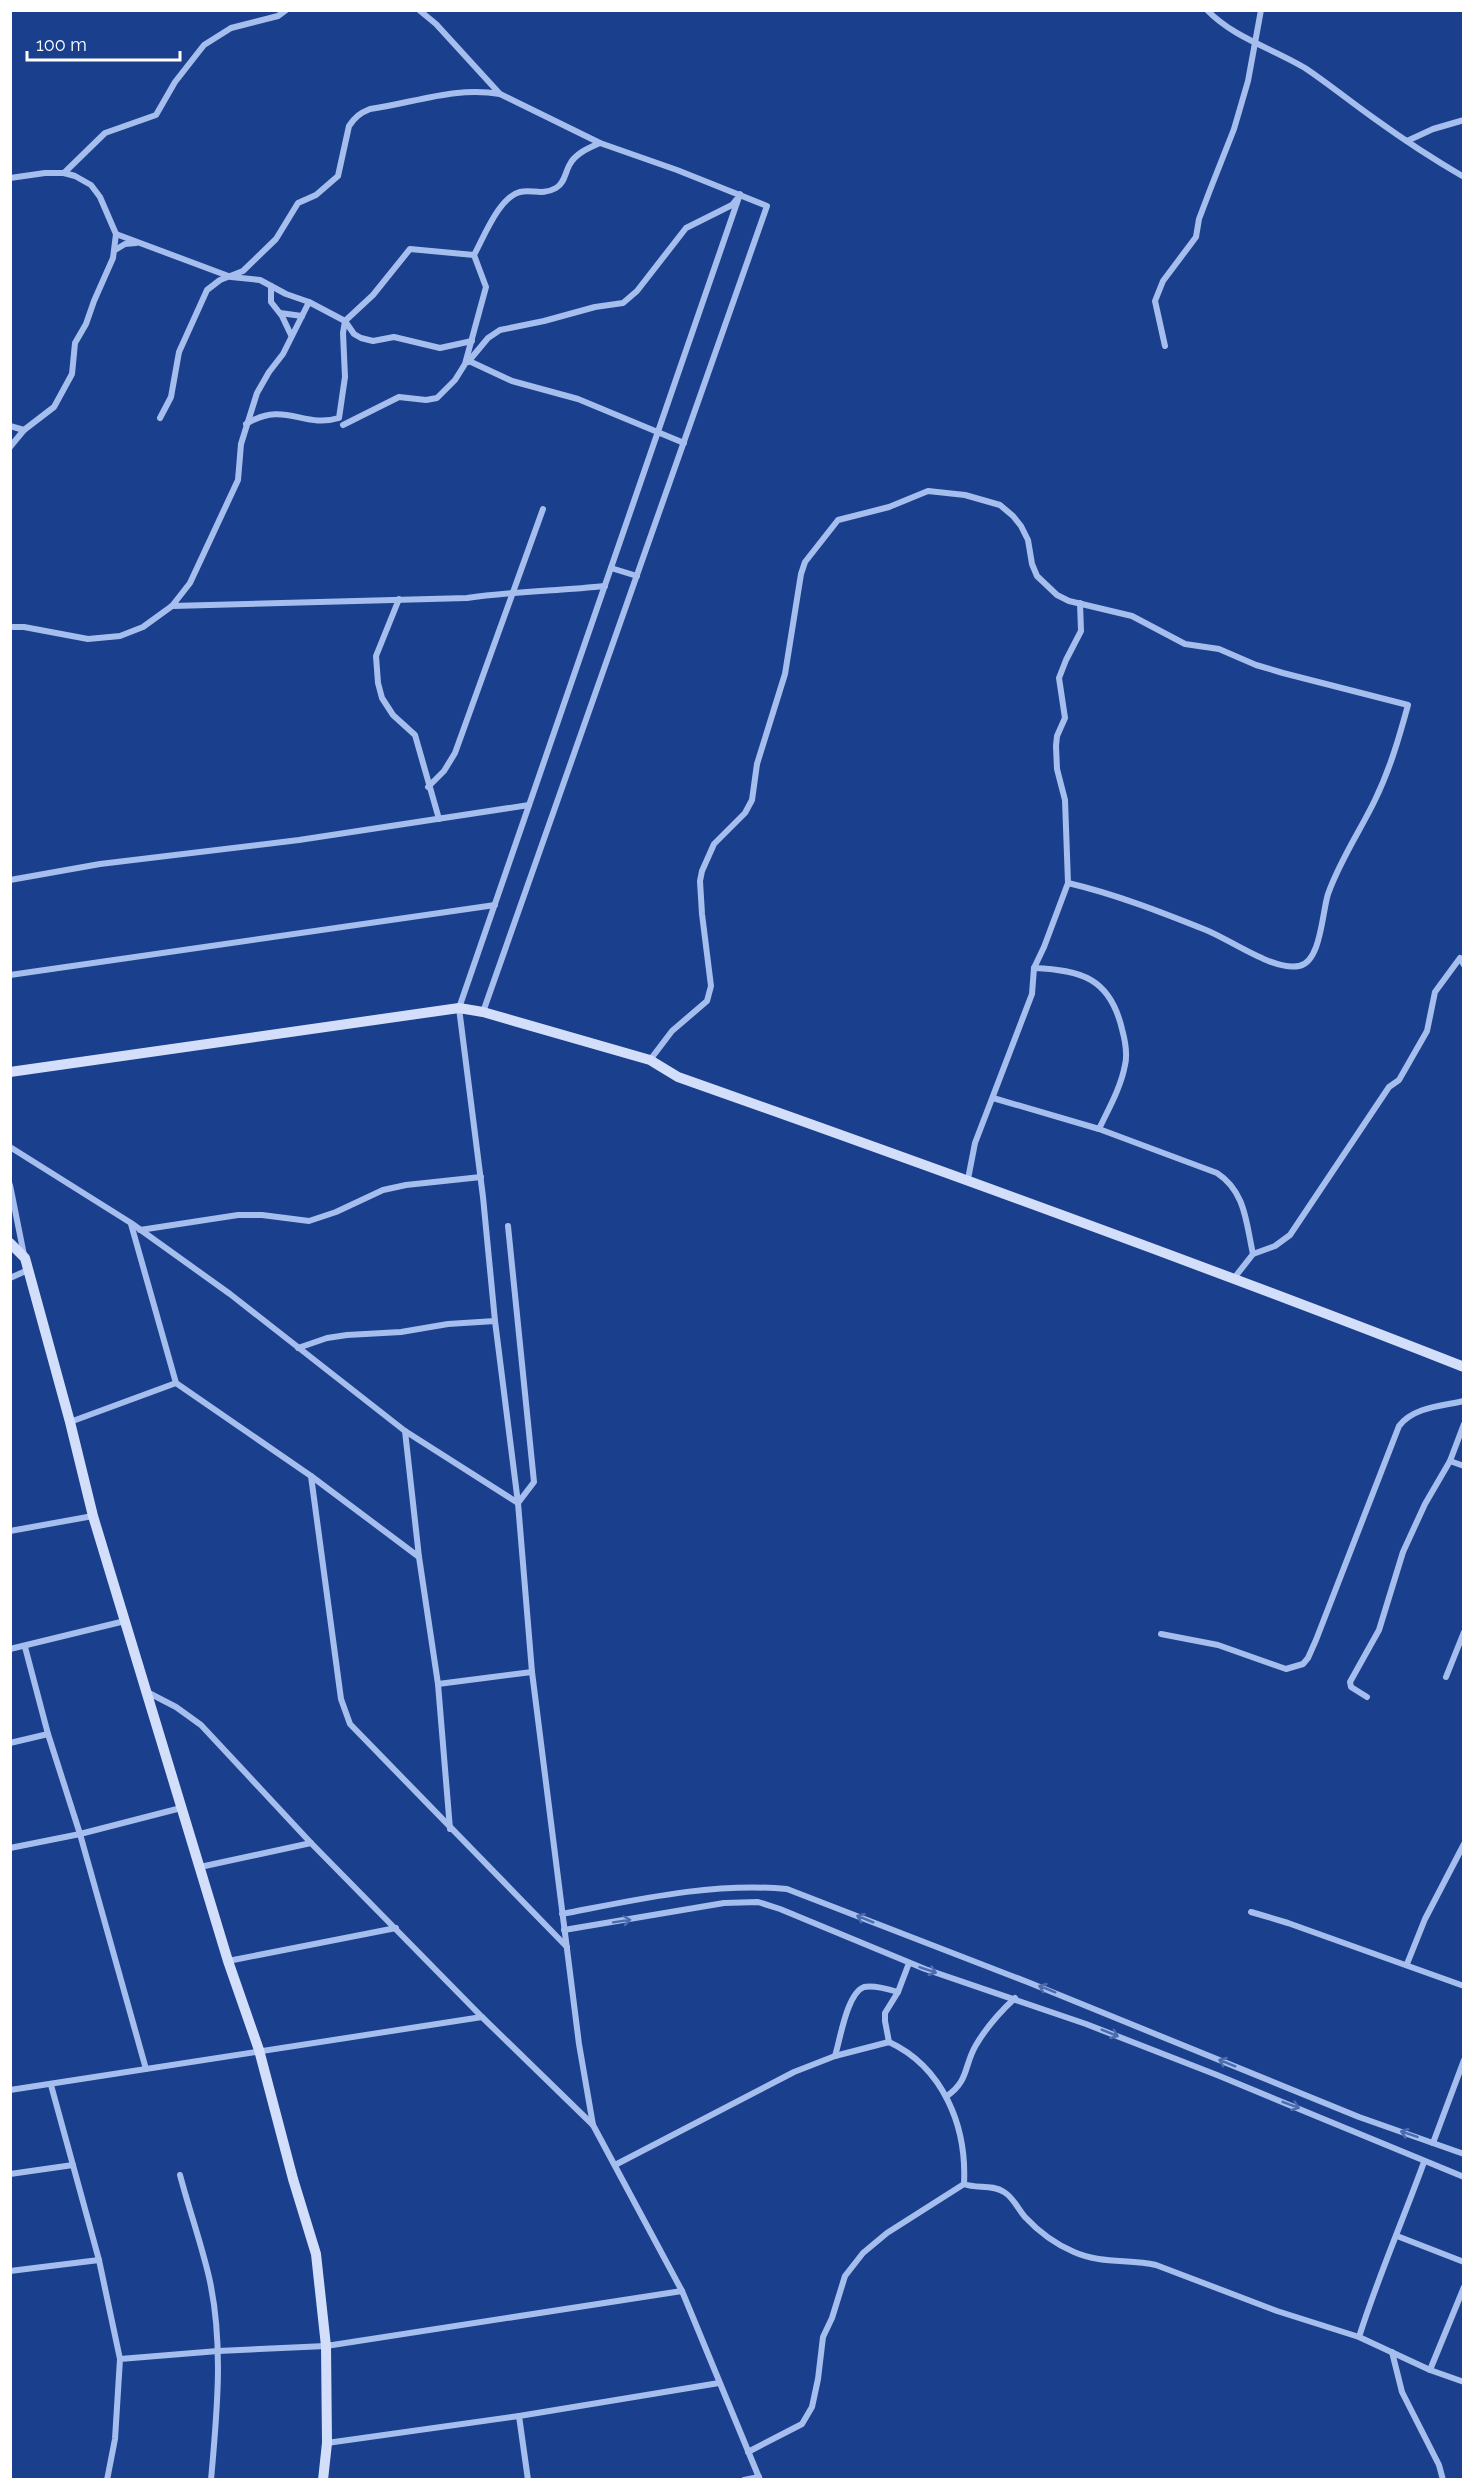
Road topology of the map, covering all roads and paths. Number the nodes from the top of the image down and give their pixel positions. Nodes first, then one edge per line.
1 (286, 10) edge
2 (419, 10) edge
3 (1207, 10) edge
4 (1261, 10) edge
5 (1255, 44) junction
6 (500, 94) junction
7 (1464, 120) edge
8 (1407, 141) junction
9 (600, 143) junction
10 (64, 173) junction
11 (1464, 177) edge
12 (10, 178) edge
13 (740, 194) junction
14 (116, 234) junction
15 (140, 243) junction
16 (115, 250) junction
17 (474, 255) junction
18 (231, 277) junction
19 (271, 286) junction
20 (309, 302) junction
21 (280, 313) junction
22 (302, 316) junction
23 (345, 321) junction
24 (291, 335) junction
25 (471, 341) junction
26 (1166, 346) dead end
27 (467, 363) junction
28 (160, 418) dead end
29 (246, 424) junction
30 (343, 425) dead end
31 (10, 426) edge
32 (24, 430) junction
33 (658, 432) junction
34 (684, 443) junction
35 (10, 447) edge
36 (543, 509) dead end
37 (611, 568) junction
38 (637, 576) junction
39 (605, 586) junction
40 (514, 591) junction
41 (399, 600) junction
42 (1080, 603) junction
43 (172, 606) junction
44 (10, 627) edge
45 (428, 787) junction
46 (529, 805) junction
47 (439, 819) junction
48 (10, 880) edge
49 (1068, 883) junction
50 (495, 905) junction
51 (1464, 965) edge
52 (1034, 968) junction
53 (10, 975) edge
54 (459, 1008) junction
55 (483, 1012) junction
56 (650, 1060) junction
57 (10, 1072) edge
58 (993, 1098) junction
59 (1099, 1129) junction
60 (10, 1147) edge
61 (480, 1177) junction
62 (968, 1179) junction
63 (10, 1185) edge
64 (131, 1224) junction
65 (508, 1226) dead end
66 (140, 1230) junction
67 (10, 1243) edge
68 (1254, 1254) junction
69 (25, 1258) junction
70 (28, 1270) junction
71 (1235, 1277) junction
72 (10, 1278) edge
73 (495, 1321) junction
74 (298, 1348) junction
75 (1464, 1367) edge
76 (176, 1383) junction
77 (1464, 1401) edge
78 (70, 1422) junction
79 (1464, 1424) edge
80 (405, 1431) junction
81 (1450, 1461) junction
82 (1464, 1466) edge
83 (311, 1476) junction
84 (518, 1503) junction
85 (93, 1516) junction
86 (10, 1531) edge
87 (419, 1557) junction
88 (125, 1621) junction
89 (1464, 1632) edge
90 (1161, 1634) dead end
91 (25, 1647) junction
92 (10, 1649) edge
93 (532, 1672) junction
94 (1446, 1677) dead end
95 (438, 1684) junction
96 (147, 1692) junction
97 (1367, 1697) dead end
98 (48, 1734) junction
99 (10, 1743) edge
100 (181, 1808) junction
101 (450, 1829) junction
102 (80, 1834) junction
103 (310, 1843) junction
104 (1464, 1844) edge
105 (10, 1848) edge
106 (200, 1867) junction
107 (1251, 1912) dead end
108 (562, 1914) junction
109 (396, 1928) junction
110 (564, 1930) junction
111 (567, 1947) junction
112 (228, 1961) junction
113 (909, 1963) junction
114 (1407, 1964) junction
115 (1464, 1986) edge
116 (898, 1992) junction
117 (1016, 1998) junction
118 (482, 2017) junction
119 (889, 2042) junction
120 (260, 2050) junction
121 (836, 2056) junction
122 (1464, 2060) edge
123 (146, 2069) junction
124 (1461, 2073) edge
125 (51, 2085) junction
126 (10, 2090) edge
127 (947, 2096) junction
128 (593, 2125) junction
129 (1433, 2143) junction
130 (1464, 2154) edge
131 (1424, 2162) junction
132 (73, 2165) junction
133 (615, 2165) junction
134 (10, 2174) edge
135 (180, 2175) dead end
136 (1464, 2177) edge
137 (964, 2184) junction
138 (1397, 2236) junction
139 (99, 2259) junction
140 (1464, 2262) edge
141 (10, 2271) edge
142 (1464, 2287) edge
143 (682, 2291) junction
144 (1359, 2337) junction
145 (326, 2346) junction
146 (218, 2351) junction
147 (1392, 2352) junction
148 (120, 2359) junction
149 (1430, 2370) junction
150 (1464, 2382) edge
151 (719, 2383) junction
152 (519, 2416) junction
153 (327, 2443) junction
154 (748, 2452) junction
155 (759, 2478) edge
156 (107, 2480) edge
157 (211, 2480) edge
158 (322, 2480) edge
159 (528, 2480) edge
160 (744, 2480) edge
161 (1443, 2480) edge

1 - 10 street
2 - 6 street
3 - 5 street
4 - 5 street
5 - 8 street
5 - 26 street
6 - 9 street
6 - 18 street
7 - 8 street
8 - 11 street
9 - 13 street
9 - 17 street
10 - 12 street
10 - 14 street
13 - 27 street
13 - 33 street
13 - 34 street
14 - 15 street
14 - 16 street
15 - 16 street
15 - 18 street
16 - 32 street
17 - 23 street
17 - 25 street
18 - 19 street
18 - 28 street
19 - 20 street
19 - 21 street
20 - 22 street
20 - 23 street
21 - 22 street
21 - 24 street
22 - 24 street
23 - 25 street
23 - 29 street
24 - 29 street
25 - 27 street
27 - 30 street
27 - 33 street
29 - 43 street
31 - 32 street
32 - 35 street
33 - 34 street
33 - 37 street
34 - 38 street
36 - 40 street
37 - 38 street
37 - 39 street
38 - 55 street
39 - 40 street
39 - 46 street
40 - 41 street
40 - 45 street
41 - 43 street
41 - 45 street
42 - 49 street
42 - 49 street
42 - 56 street
43 - 44 street
45 - 47 street
46 - 47 street
46 - 50 street
47 - 48 street
49 - 52 street
50 - 53 street
50 - 54 street
51 - 68 street
52 - 58 street
52 - 59 street
54 - 55 street
54 - 57 street
54 - 61 street
55 - 56 street
56 - 62 street
58 - 59 street
58 - 62 street
59 - 68 street
60 - 64 street
61 - 66 street
61 - 73 street
62 - 71 street
63 - 69 street
64 - 66 street
64 - 76 street
65 - 84 street
66 - 74 street
67 - 69 street
68 - 71 street
69 - 70 street
70 - 72 street
70 - 78 street
71 - 75 street
73 - 74 street
73 - 84 street
74 - 80 street
76 - 78 street
76 - 83 street
77 - 90 street
78 - 85 street
79 - 81 street
80 - 84 street
80 - 87 street
81 - 82 street
81 - 97 street
83 - 87 street
83 - 101 street
84 - 93 street
85 - 86 street
85 - 88 street
87 - 95 street
88 - 91 street
88 - 96 street
89 - 94 street
91 - 92 street
91 - 98 street
93 - 95 street
93 - 108 street
95 - 101 street
96 - 100 street
96 - 103 street
98 - 99 street
98 - 102 street
100 - 102 street
100 - 106 street
101 - 111 street
102 - 105 street
102 - 123 street
103 - 106 street
103 - 109 street
104 - 114 street
106 - 112 street
107 - 114 street
108 - 110 street
129 -> 108 street
109 - 112 street
109 - 118 street
110 - 111 street
110 -> 113 street
111 - 128 street
112 - 120 street
113 - 116 street
113 -> 117 street
114 - 115 street
116 - 119 street
116 - 121 street
117 - 127 street
117 -> 131 street
118 - 120 street
118 - 128 street
119 - 121 street
119 - 127 street
120 - 123 street
120 - 145 street
121 - 133 street
122 - 124 street
123 - 125 street
124 - 129 street
125 - 126 street
125 - 132 street
127 - 137 street
128 - 133 street
129 - 130 street
131 - 136 street
131 - 138 street
132 - 134 street
132 - 139 street
133 - 143 street
135 - 146 street
137 - 144 street
137 - 154 street
138 - 140 street
138 - 144 street
139 - 141 street
139 - 148 street
142 - 149 street
143 - 145 street
143 - 151 street
144 - 147 street
145 - 146 street
145 - 153 street
146 - 148 street
146 - 157 street
147 - 149 street
147 - 161 street
148 - 156 street
149 - 150 street
151 - 152 street
151 - 154 street
152 - 153 street
152 - 159 street
153 - 158 street
154 - 155 street
155 - 160 street

